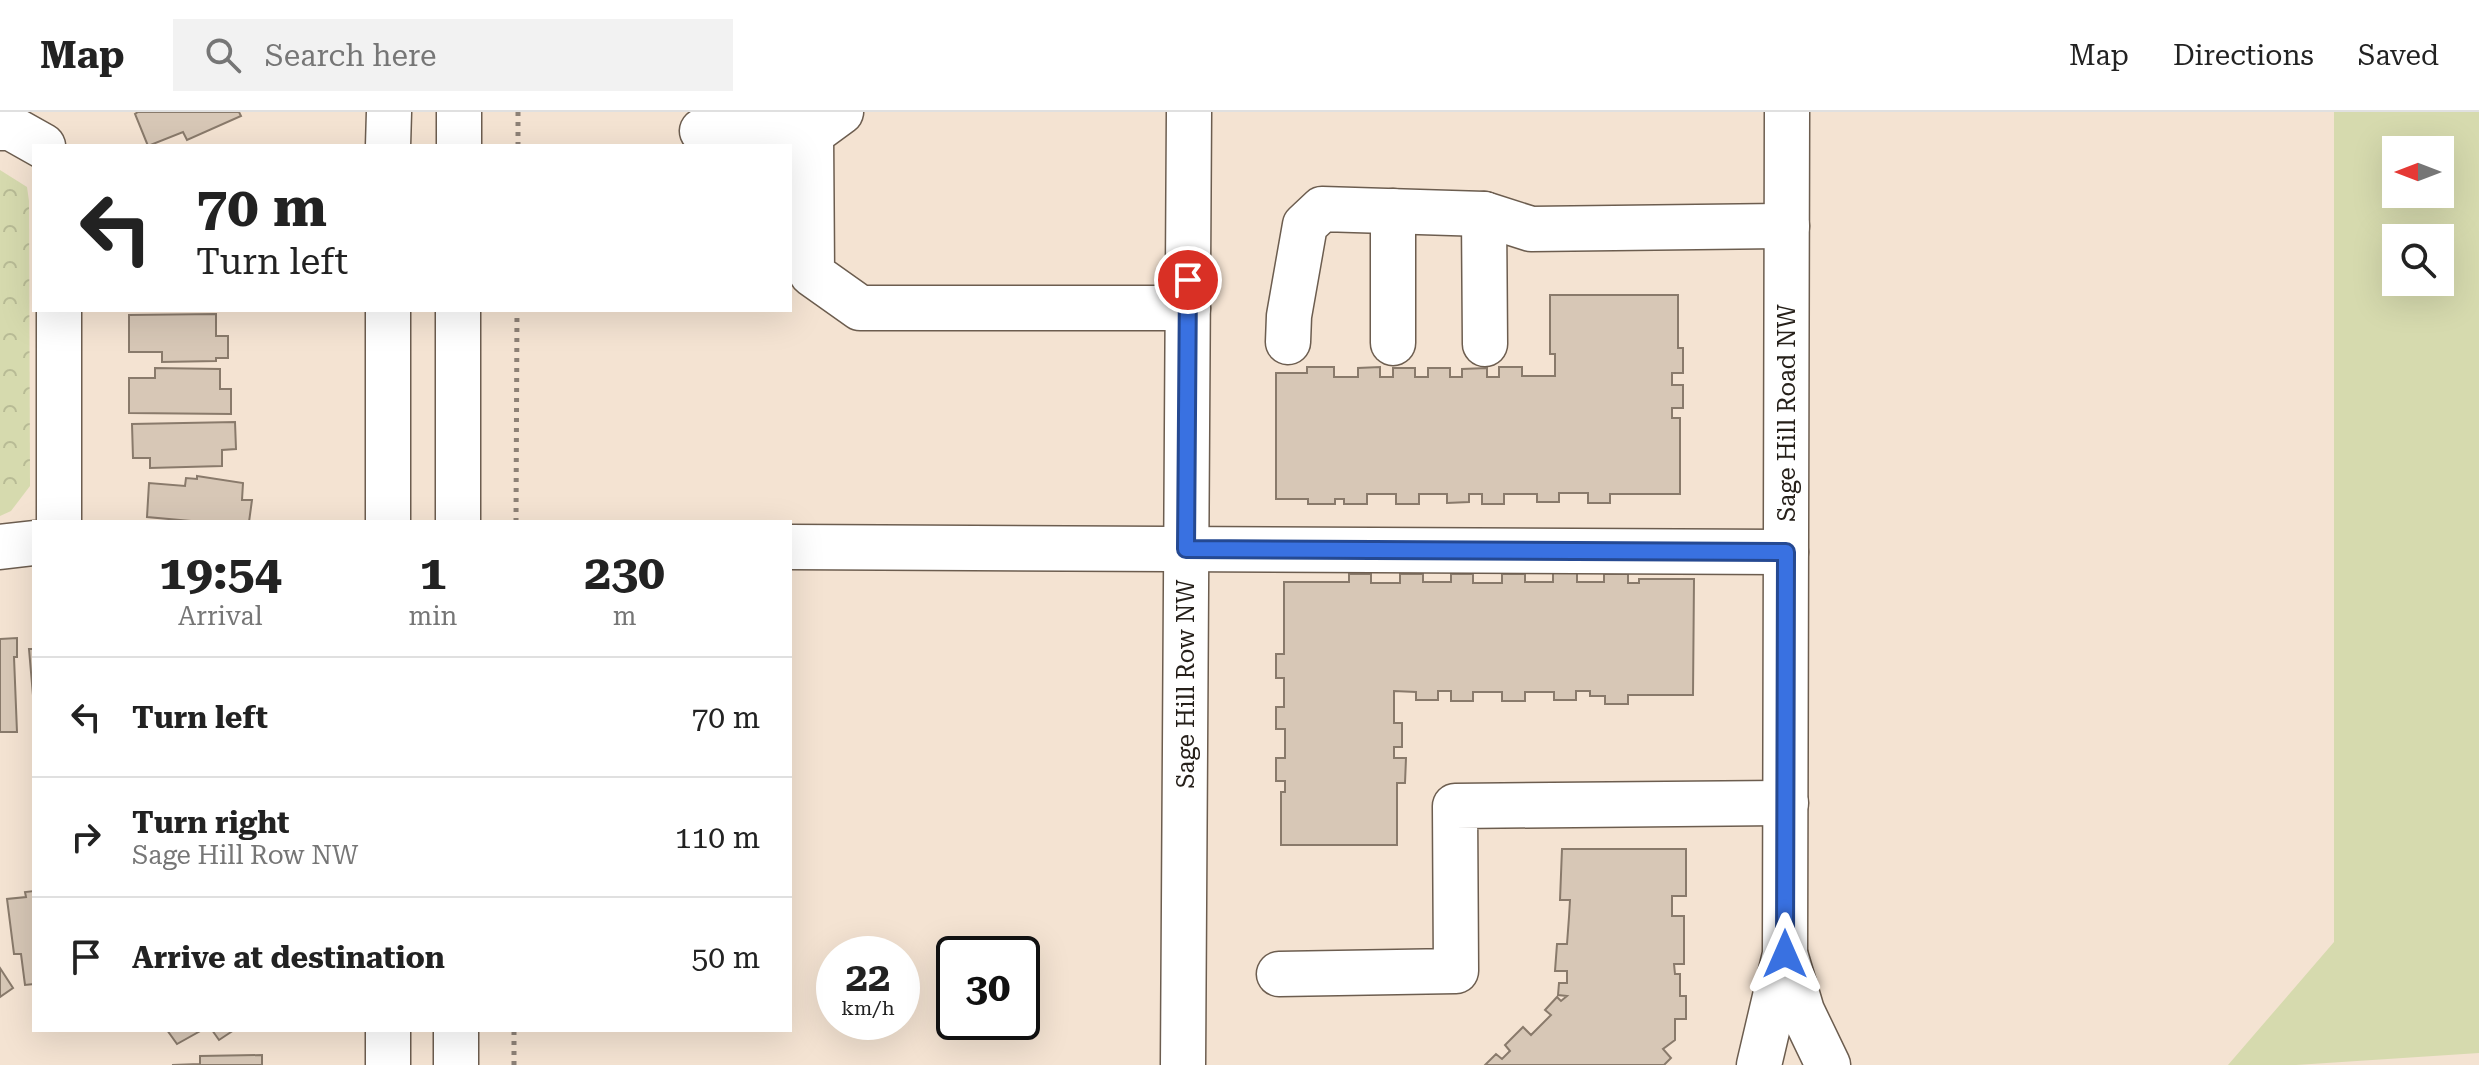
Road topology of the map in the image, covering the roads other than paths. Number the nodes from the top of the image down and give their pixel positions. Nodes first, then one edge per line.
1 (389, 112) edge
2 (1189, 112) edge
3 (1787, 112) edge
4 (826, 123) edge
5 (0, 128) edge
6 (702, 131) dead end
7 (39, 144) edge
8 (388, 144) edge
9 (1393, 211) junction
10 (1484, 214) junction
11 (1787, 226) junction
12 (1188, 308) junction
13 (59, 312) edge
14 (388, 312) edge
15 (458, 312) edge
16 (1288, 342) dead end
17 (1393, 343) dead end
18 (1485, 344) dead end
19 (59, 520) edge
20 (388, 520) edge
21 (458, 520) edge
22 (32, 543) edge
23 (0, 547) edge
24 (792, 547) edge
25 (1186, 549) junction
26 (1786, 552) junction
27 (1786, 803) junction
28 (1785, 954) junction
29 (1279, 974) dead end
30 (388, 1032) edge
31 (456, 1032) edge
32 (388, 1065) edge
33 (456, 1065) edge
34 (1183, 1065) edge
35 (1759, 1065) edge
36 (1828, 1065) edge

1 - 8 street
2 - 12 street, Sage Hill Row NW
3 - 11 street, Sage Hill Road NW
4 - 6 street
4 - 12 street
5 - 7 street
9 - 10 street
9 - 16 street
9 - 17 street
10 - 11 street
10 - 18 street
11 - 26 street, Sage Hill Road NW
12 - 25 street, Sage Hill Row NW
13 - 19 street
14 - 20 street
15 - 21 street
22 - 23 street
24 - 25 street
25 - 26 street
25 - 34 street, Sage Hill Row NW
26 - 27 street, Sage Hill Road NW
27 - 28 street, Sage Hill Road NW
27 - 29 street
28 - 35 street, Sage Hill Road NW
28 - 36 street, Sage Hill Road NW
30 - 32 street
31 - 33 street

